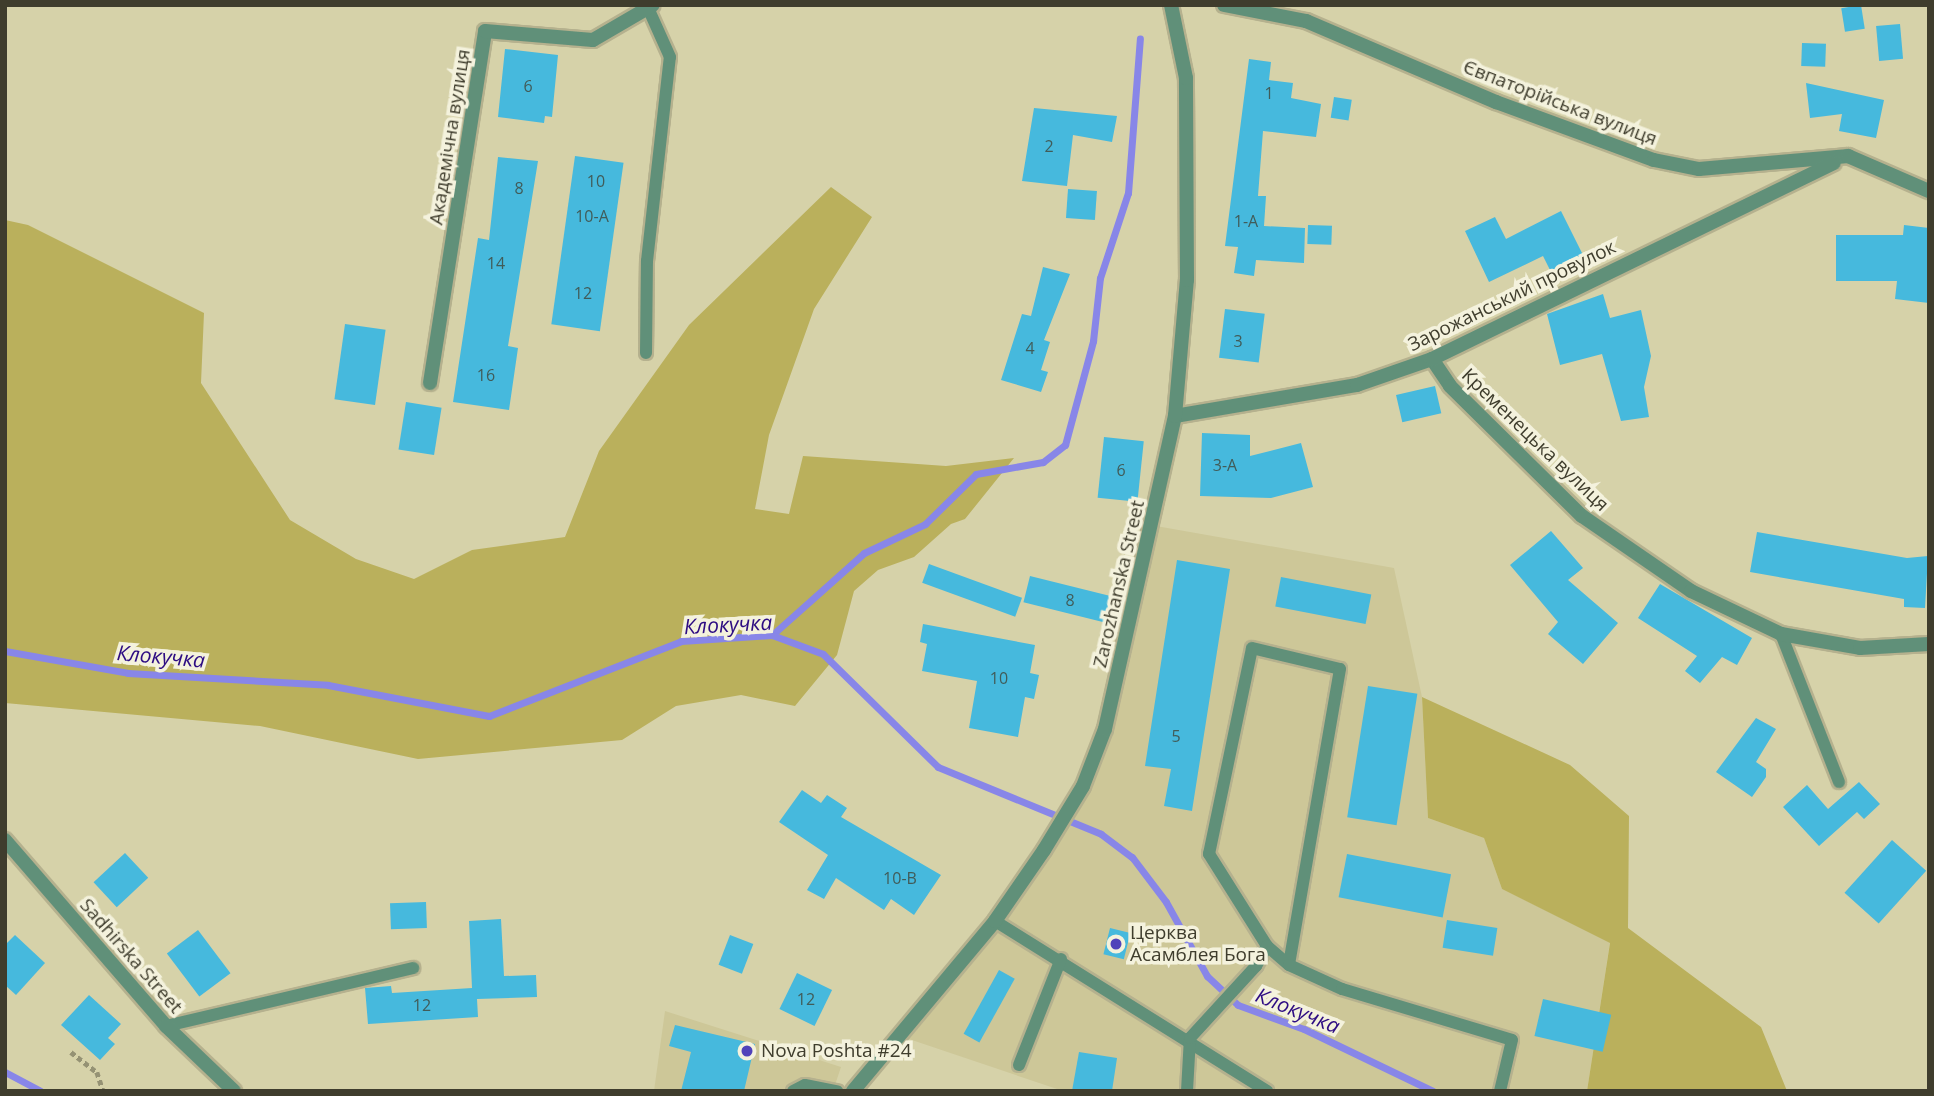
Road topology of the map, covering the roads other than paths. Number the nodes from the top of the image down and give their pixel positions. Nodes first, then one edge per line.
1 (1171, 5) edge
2 (1224, 5) edge
3 (651, 7) edge
4 (1848, 156) junction
5 (1929, 191) edge
6 (646, 353) dead end
7 (1432, 359) junction
8 (430, 383) dead end
9 (1175, 416) junction
10 (1782, 634) junction
11 (1929, 644) edge
12 (1839, 782) dead end
13 (5, 840) edge
14 (995, 921) junction
15 (1267, 946) junction
16 (1061, 959) junction
17 (1289, 965) junction
18 (413, 968) dead end
19 (166, 1026) junction
20 (1190, 1038) junction
21 (1019, 1065) dead end
22 (1500, 1090) edge
23 (234, 1091) edge
24 (793, 1091) edge
25 (837, 1091) edge
26 (853, 1091) edge
27 (1187, 1091) edge
28 (1267, 1091) edge

1 - 9 street, Zarozhanska Street
2 - 4 street, Євпаторійська вулиця
3 - 6 lane
3 - 8 street, Академічна вулиця
4 - 5 street, Євпаторійська вулиця
4 - 7 street, Зарожанський провулок
7 - 9 street, Зарожанський провулок
7 - 10 street, Кременецька вулиця
9 - 14 street, Zarozhanska Street
10 - 11 street, Кременецька вулиця
10 - 12 lane
13 - 19 street, Sadhirska Street
14 - 16 lane
14 - 26 street, Zarozhanska Street
15 - 17 lane
15 - 17 lane
15 - 20 lane
16 - 20 lane
16 - 21 lane
17 - 22 lane
18 - 19 lane
19 - 23 street, Sadhirska Street
20 - 27 lane
20 - 28 lane
24 - 25 lane

